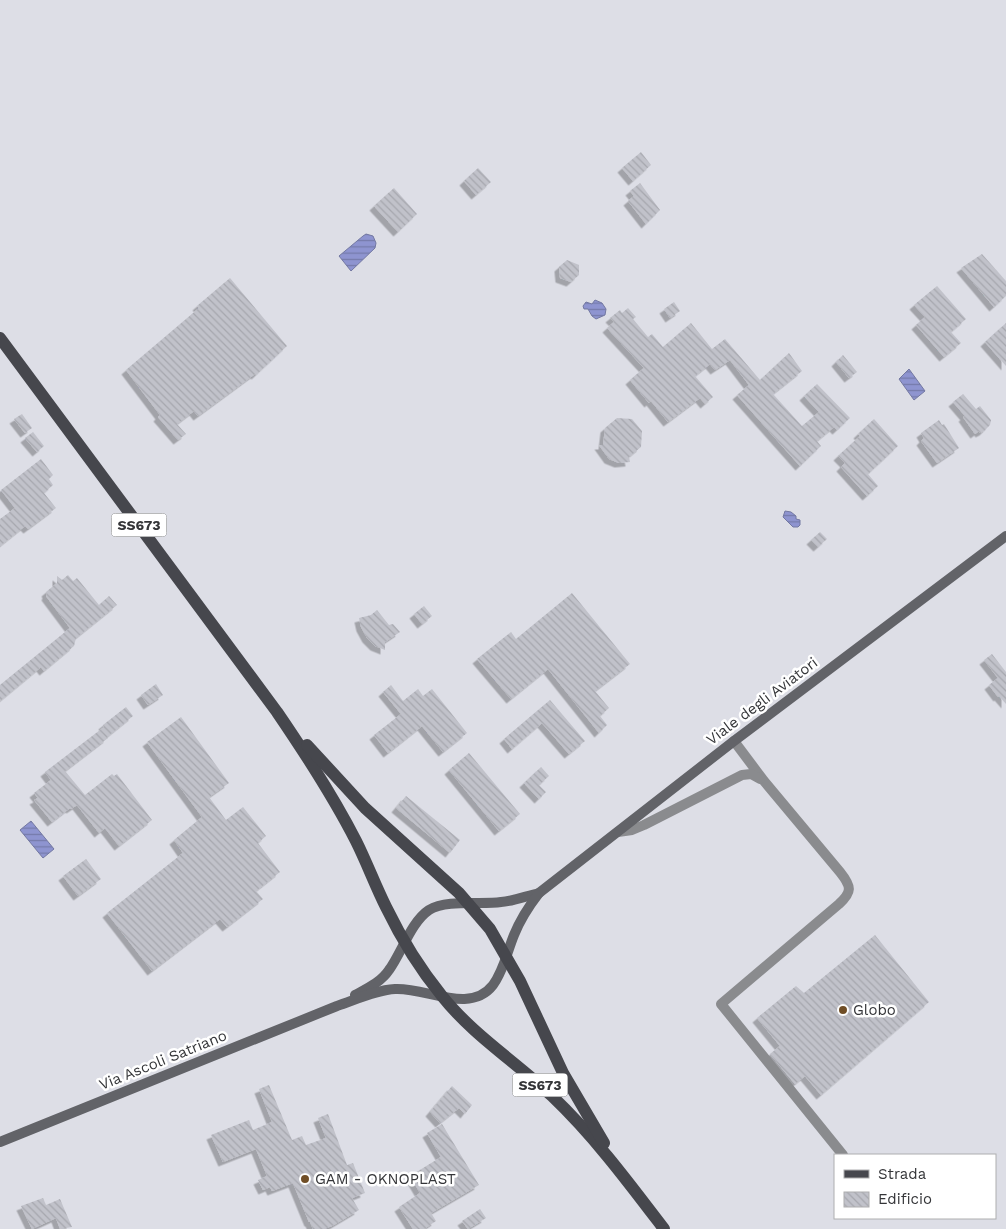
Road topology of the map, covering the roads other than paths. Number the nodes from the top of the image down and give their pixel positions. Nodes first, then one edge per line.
1 (0, 338) edge
2 (1006, 536) edge
3 (277, 712) junction
4 (734, 741) junction
5 (764, 781) junction
6 (618, 832) junction
7 (539, 893) junction
8 (469, 904) junction
9 (405, 942) junction
10 (507, 956) junction
11 (442, 996) junction
12 (337, 1006) junction
13 (0, 1142) edge
14 (842, 1154) edge
15 (630, 1183) junction
16 (664, 1229) edge

1 - 3 main road, SS673
2 - 4 main road, Viale degli Aviatori
3 - 8 main road, SS673
3 - 9 main road, SS673
4 - 5 street
4 - 6 main road, Viale degli Aviatori
5 - 6 street
5 - 14 street
6 - 7 main road, Viale degli Aviatori
7 - 8 main road, Viale degli Aviatori
7 - 10 main road, Viale degli Aviatori
8 - 9 main road, Via Ascoli Satriano
8 - 10 main road, SS673
9 - 11 main road, SS673
9 - 12 main road, Via Ascoli Satriano
10 - 11 main road, Via Ascoli Satriano
10 - 15 main road, SS673
11 - 12 main road, Via Ascoli Satriano
11 - 15 main road, SS673
12 - 13 main road, Via Ascoli Satriano
15 - 16 main road, SS673

